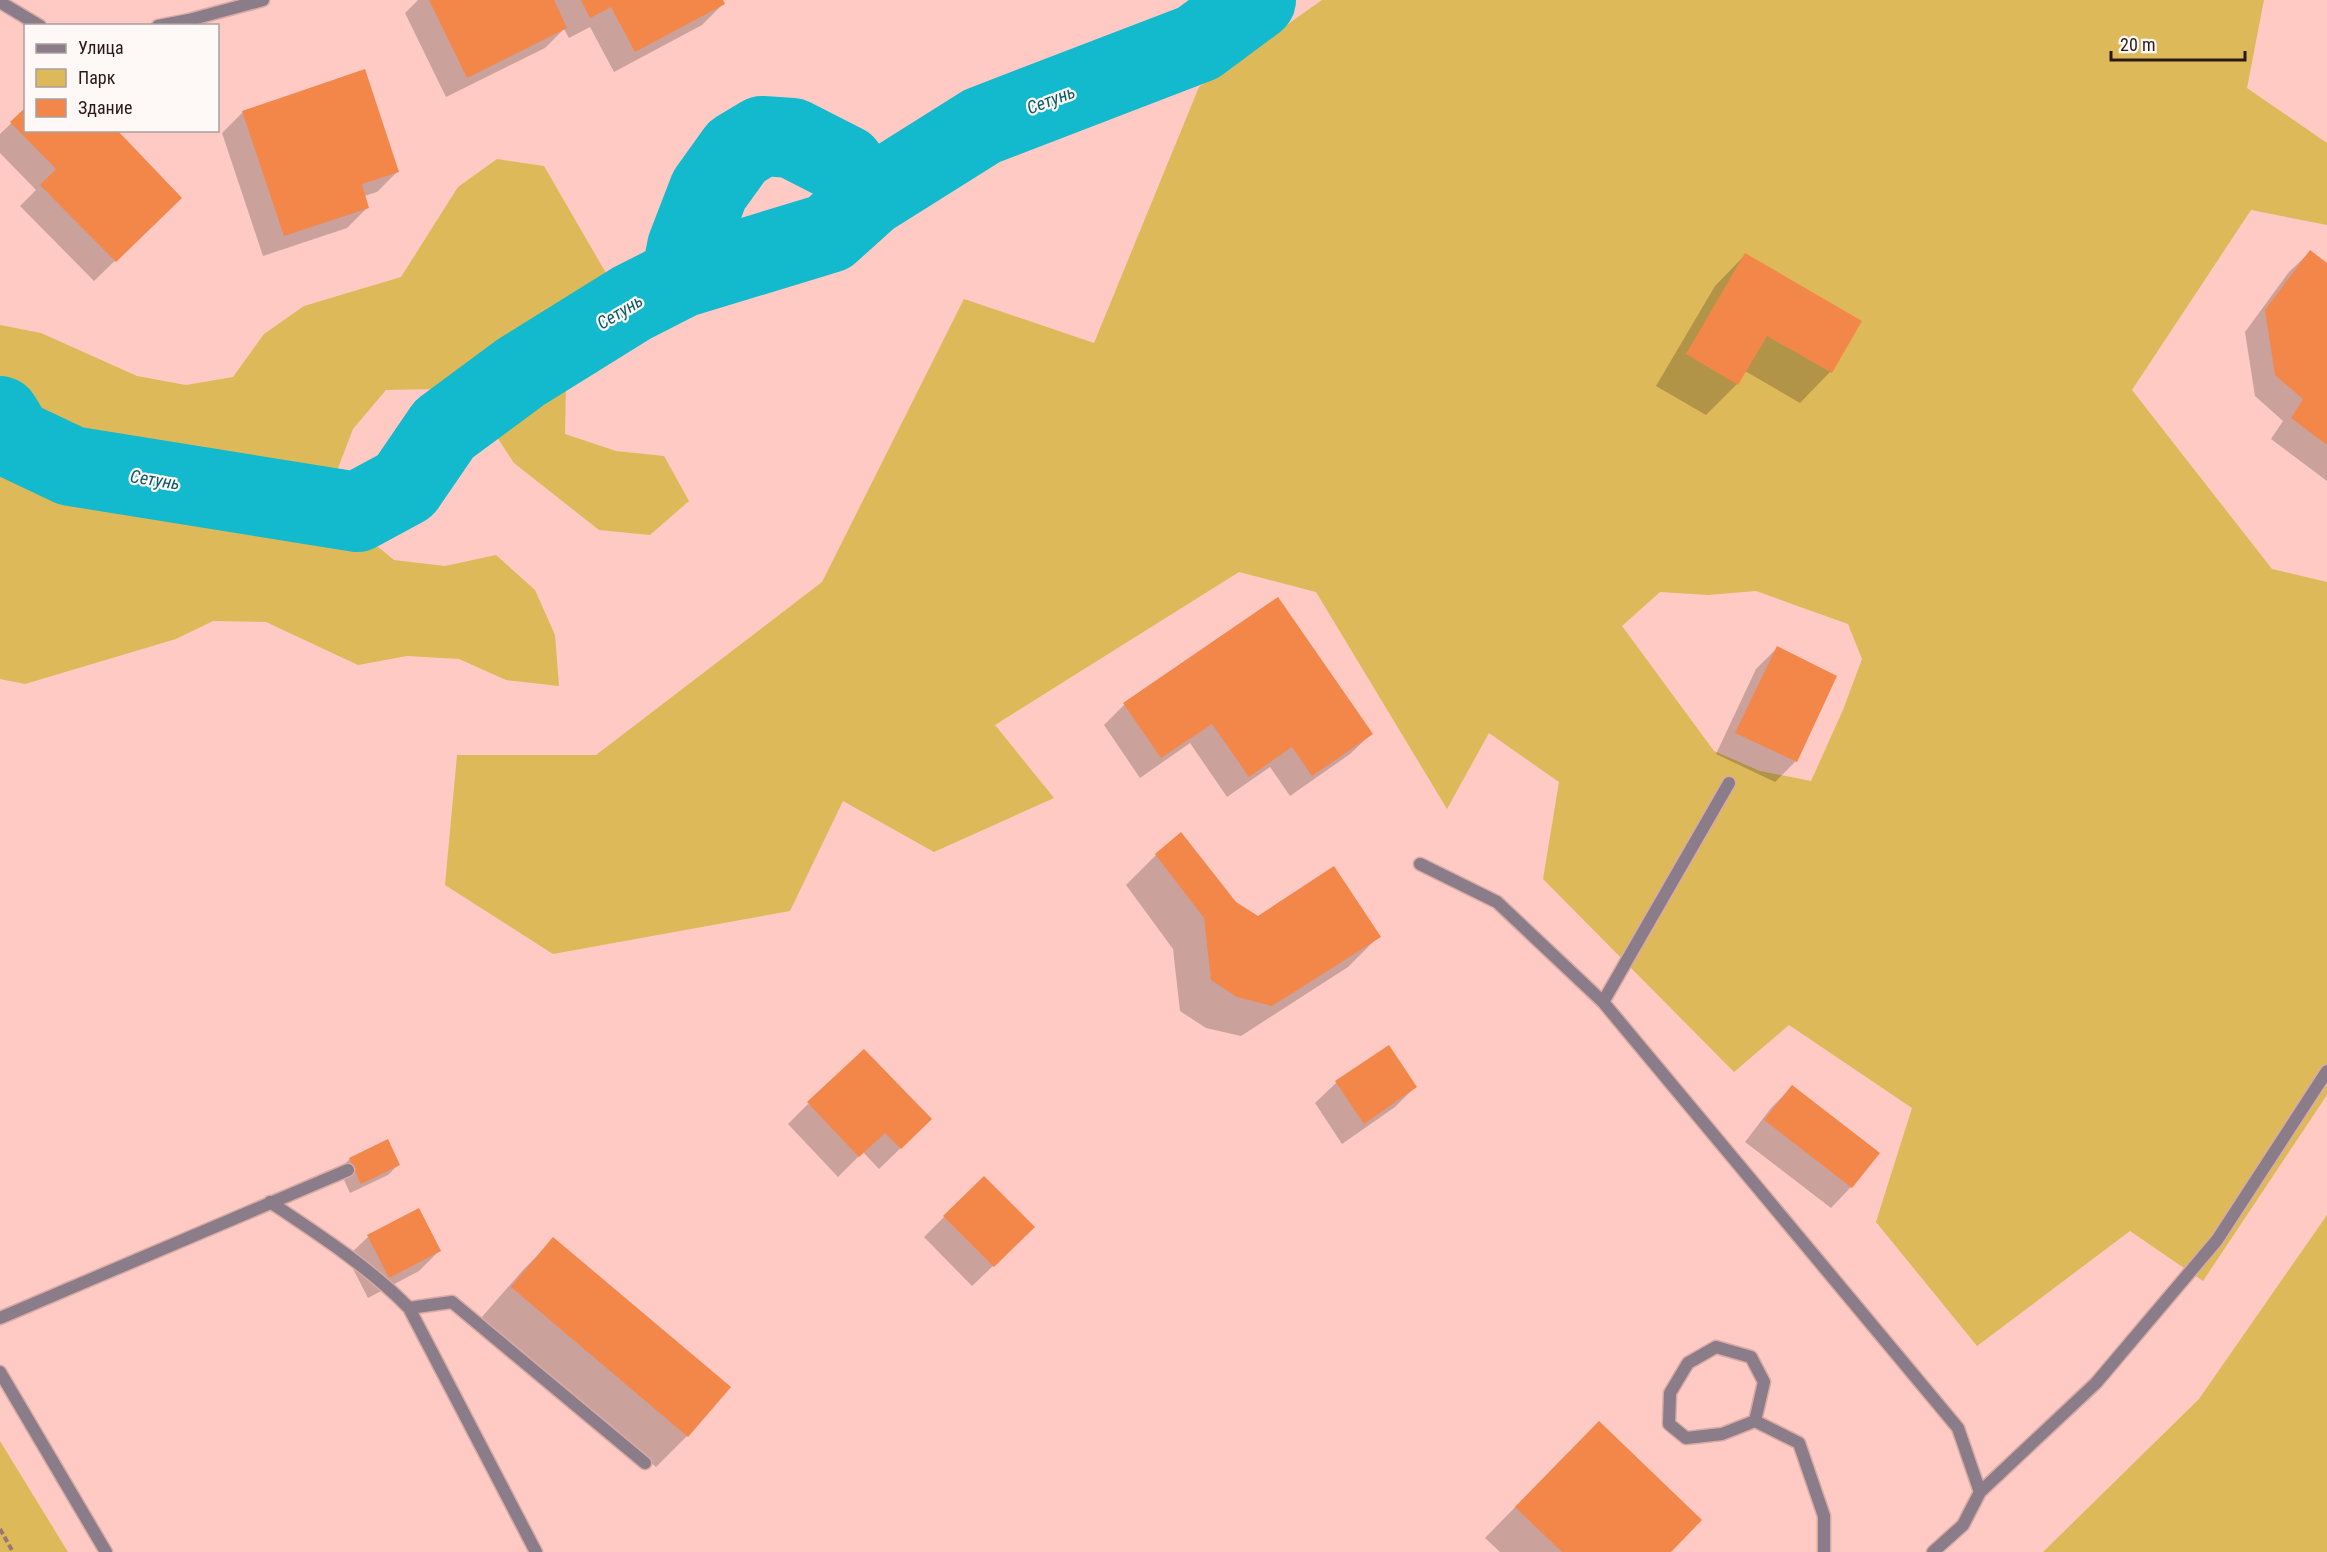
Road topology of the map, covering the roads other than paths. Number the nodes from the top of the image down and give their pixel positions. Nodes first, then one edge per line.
1 (263, 0) edge
2 (0, 2) edge
3 (37, 24) edge
4 (168, 24) edge
5 (1729, 783) dead end
6 (1420, 864) dead end
7 (1603, 1002) junction
8 (2327, 1071) edge
9 (348, 1170) dead end
10 (270, 1202) junction
11 (409, 1308) junction
12 (0, 1318) edge
13 (0, 1372) edge
14 (1755, 1421) junction
15 (645, 1463) dead end
16 (1980, 1492) junction
17 (106, 1552) edge
18 (536, 1552) edge
19 (1824, 1552) edge
20 (1933, 1552) edge

1 - 4 street
2 - 3 street
5 - 7 street
6 - 7 street
7 - 16 street
8 - 16 street
9 - 10 street
10 - 11 street
10 - 12 street
11 - 15 street
11 - 18 street
13 - 17 street
14 - 14 street
14 - 19 street
16 - 20 street

